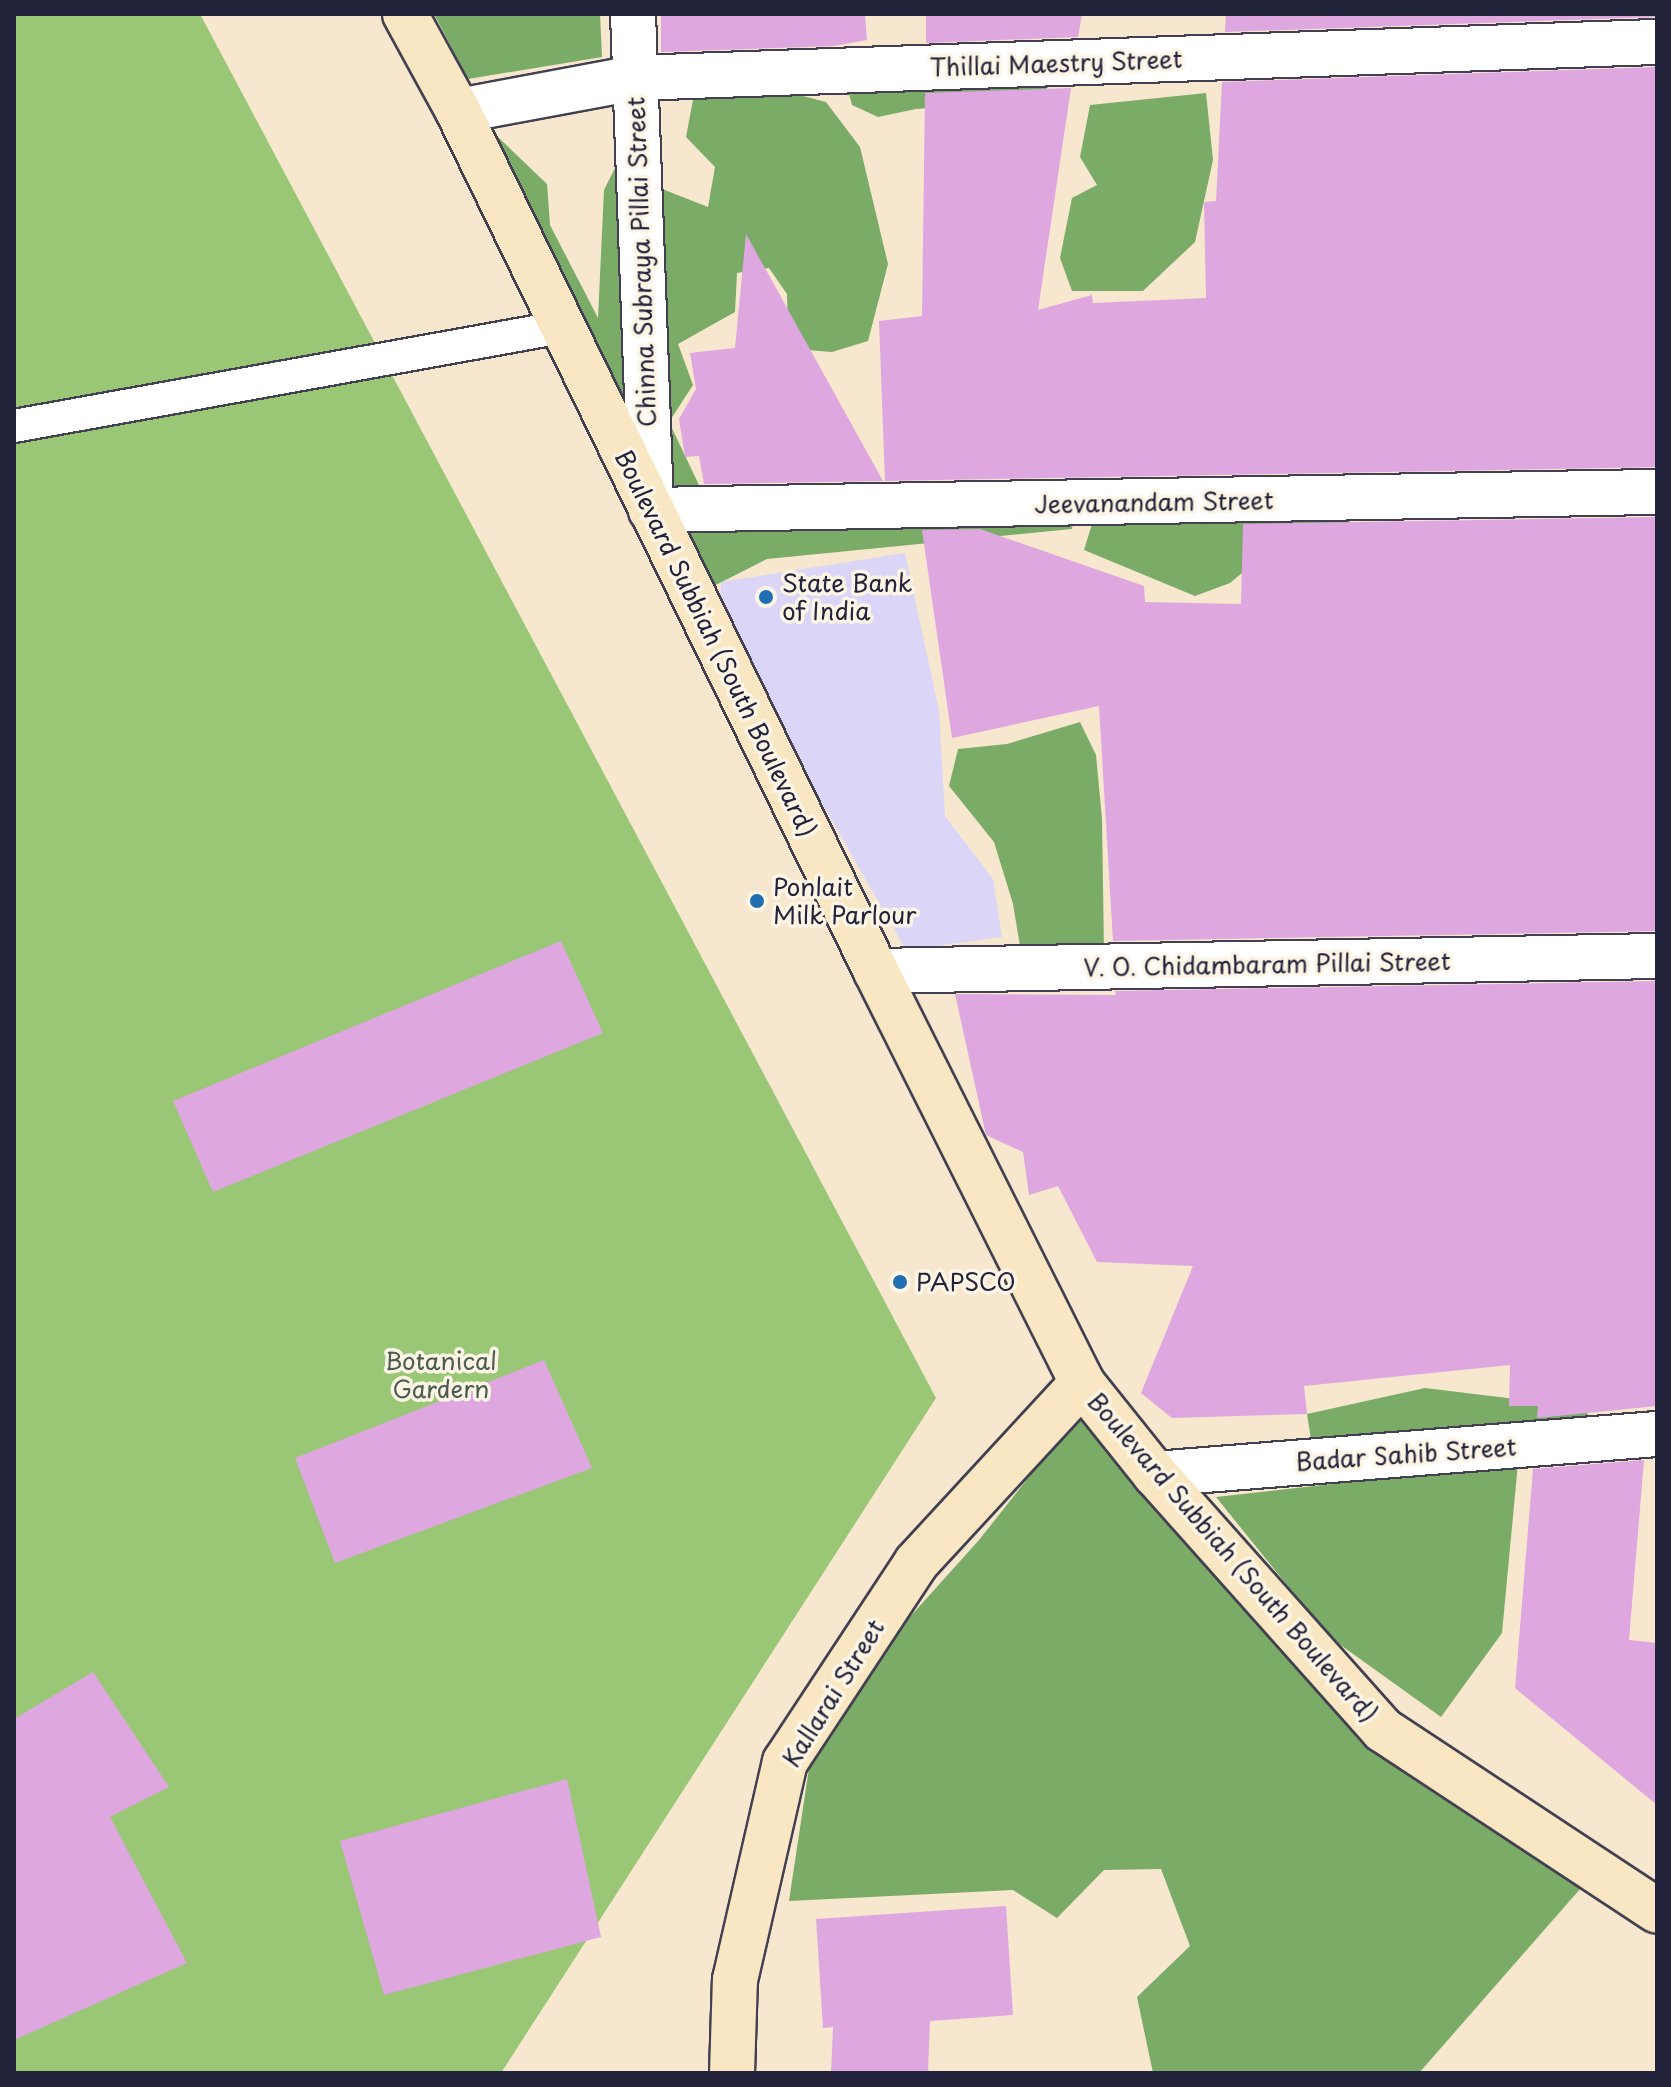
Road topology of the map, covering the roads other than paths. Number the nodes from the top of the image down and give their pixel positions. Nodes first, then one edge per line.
1 (405, 14) edge
2 (633, 14) edge
3 (1657, 42) edge
4 (634, 78) junction
5 (458, 111) junction
6 (562, 327) junction
7 (14, 426) edge
8 (1657, 492) edge
9 (651, 510) junction
10 (1657, 956) edge
11 (876, 971) junction
12 (1082, 1383) junction
13 (1657, 1434) edge
14 (1155, 1474) junction
15 (1657, 1911) edge
16 (732, 2073) edge

1 - 5 main road, Boulevard Subbiah (South Boulevard)
2 - 4 street, Chinna Subraya Pillai Street
3 - 4 street, Thillai Maestry Street
4 - 5 street, Thillai Maestry Street
4 - 9 street, Chinna Subraya Pillai Street
5 - 6 main road, Boulevard Subbiah (South Boulevard)
6 - 7 lane
6 - 9 main road, Boulevard Subbiah (South Boulevard)
8 - 9 street, Jeevanandam Street
9 - 11 main road, Boulevard Subbiah (South Boulevard)
10 - 11 street, V. O. Chidambaram Pillai Street
11 - 12 main road, Boulevard Subbiah (South Boulevard)
12 - 14 main road, Boulevard Subbiah (South Boulevard)
12 - 16 main road, Kallarai Street
13 - 14 street, Badar Sahib Street
14 - 15 main road, Boulevard Subbiah (South Boulevard)

